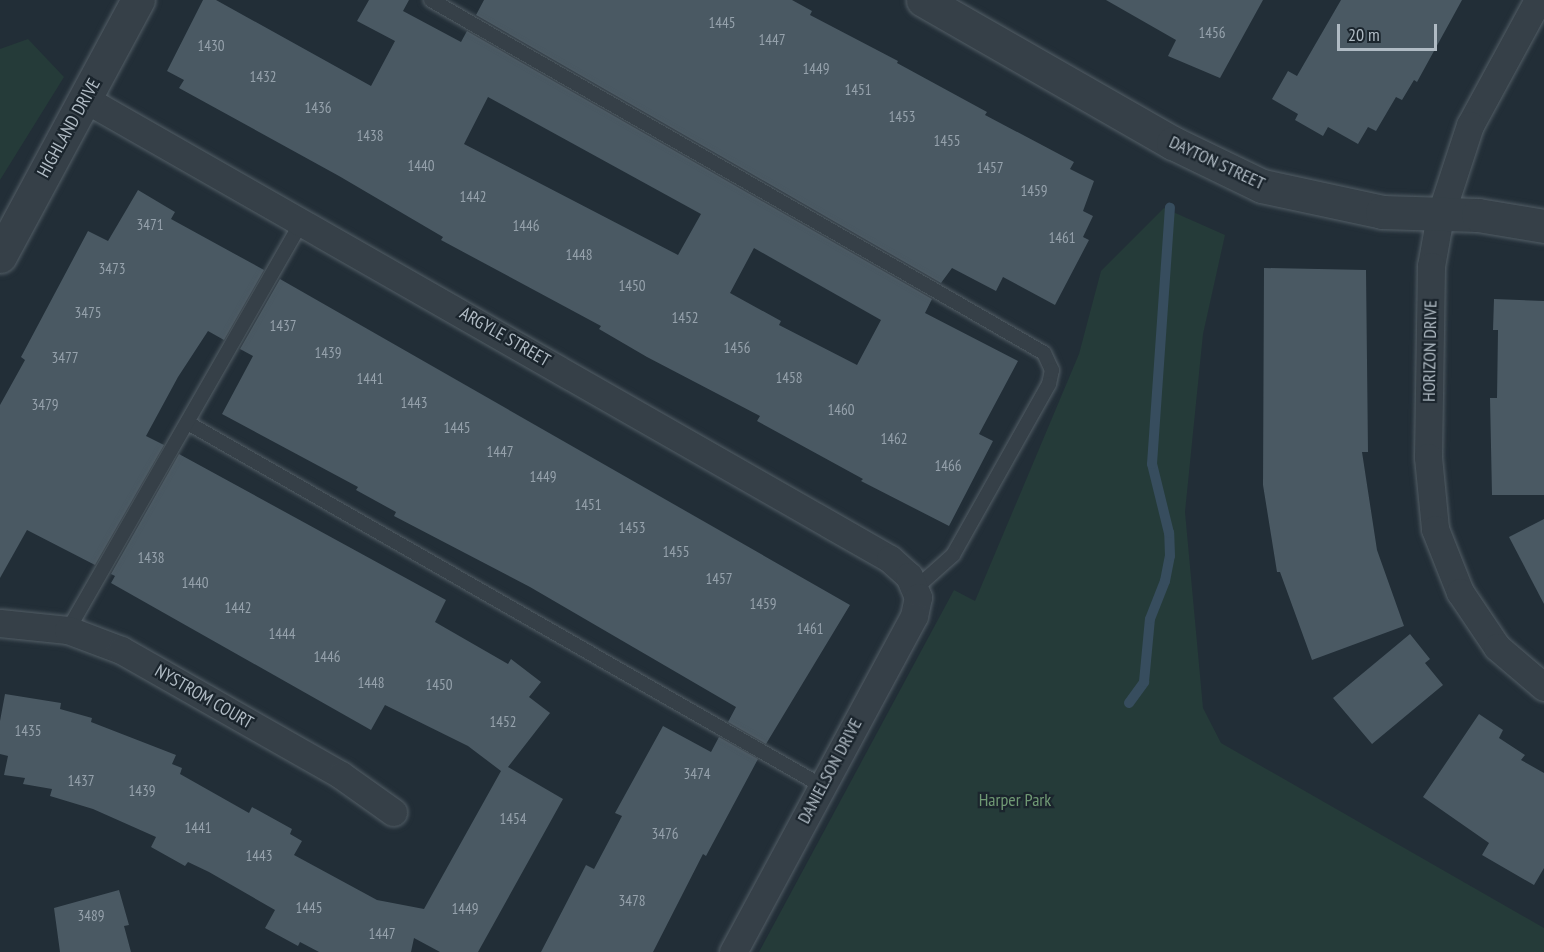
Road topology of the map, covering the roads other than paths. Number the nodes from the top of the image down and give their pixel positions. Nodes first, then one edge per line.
1 (138, 0) edge
2 (431, 0) edge
3 (923, 0) edge
4 (1538, 0) edge
5 (85, 99) junction
6 (1440, 216) junction
7 (303, 220) junction
8 (1544, 226) edge
9 (0, 256) edge
10 (188, 423) junction
11 (916, 588) junction
12 (0, 622) edge
13 (68, 630) junction
14 (1544, 687) edge
15 (822, 786) junction
16 (393, 812) dead end
17 (734, 952) edge

1 - 5 street, HIGHLAND DRIVE
2 - 11 lane
3 - 6 street, DAYTON STREET
4 - 6 street, HORIZON DRIVE
5 - 7 street, ARGYLE STREET
5 - 9 street, HIGHLAND DRIVE
6 - 8 street, DAYTON STREET
6 - 14 street, HORIZON DRIVE
7 - 10 lane
7 - 11 street, ARGYLE STREET
10 - 13 lane
10 - 15 lane
11 - 15 street, DANIELSON DRIVE
12 - 13 street, NYSTROM COURT
13 - 16 street, NYSTROM COURT
15 - 17 street, DANIELSON DRIVE

